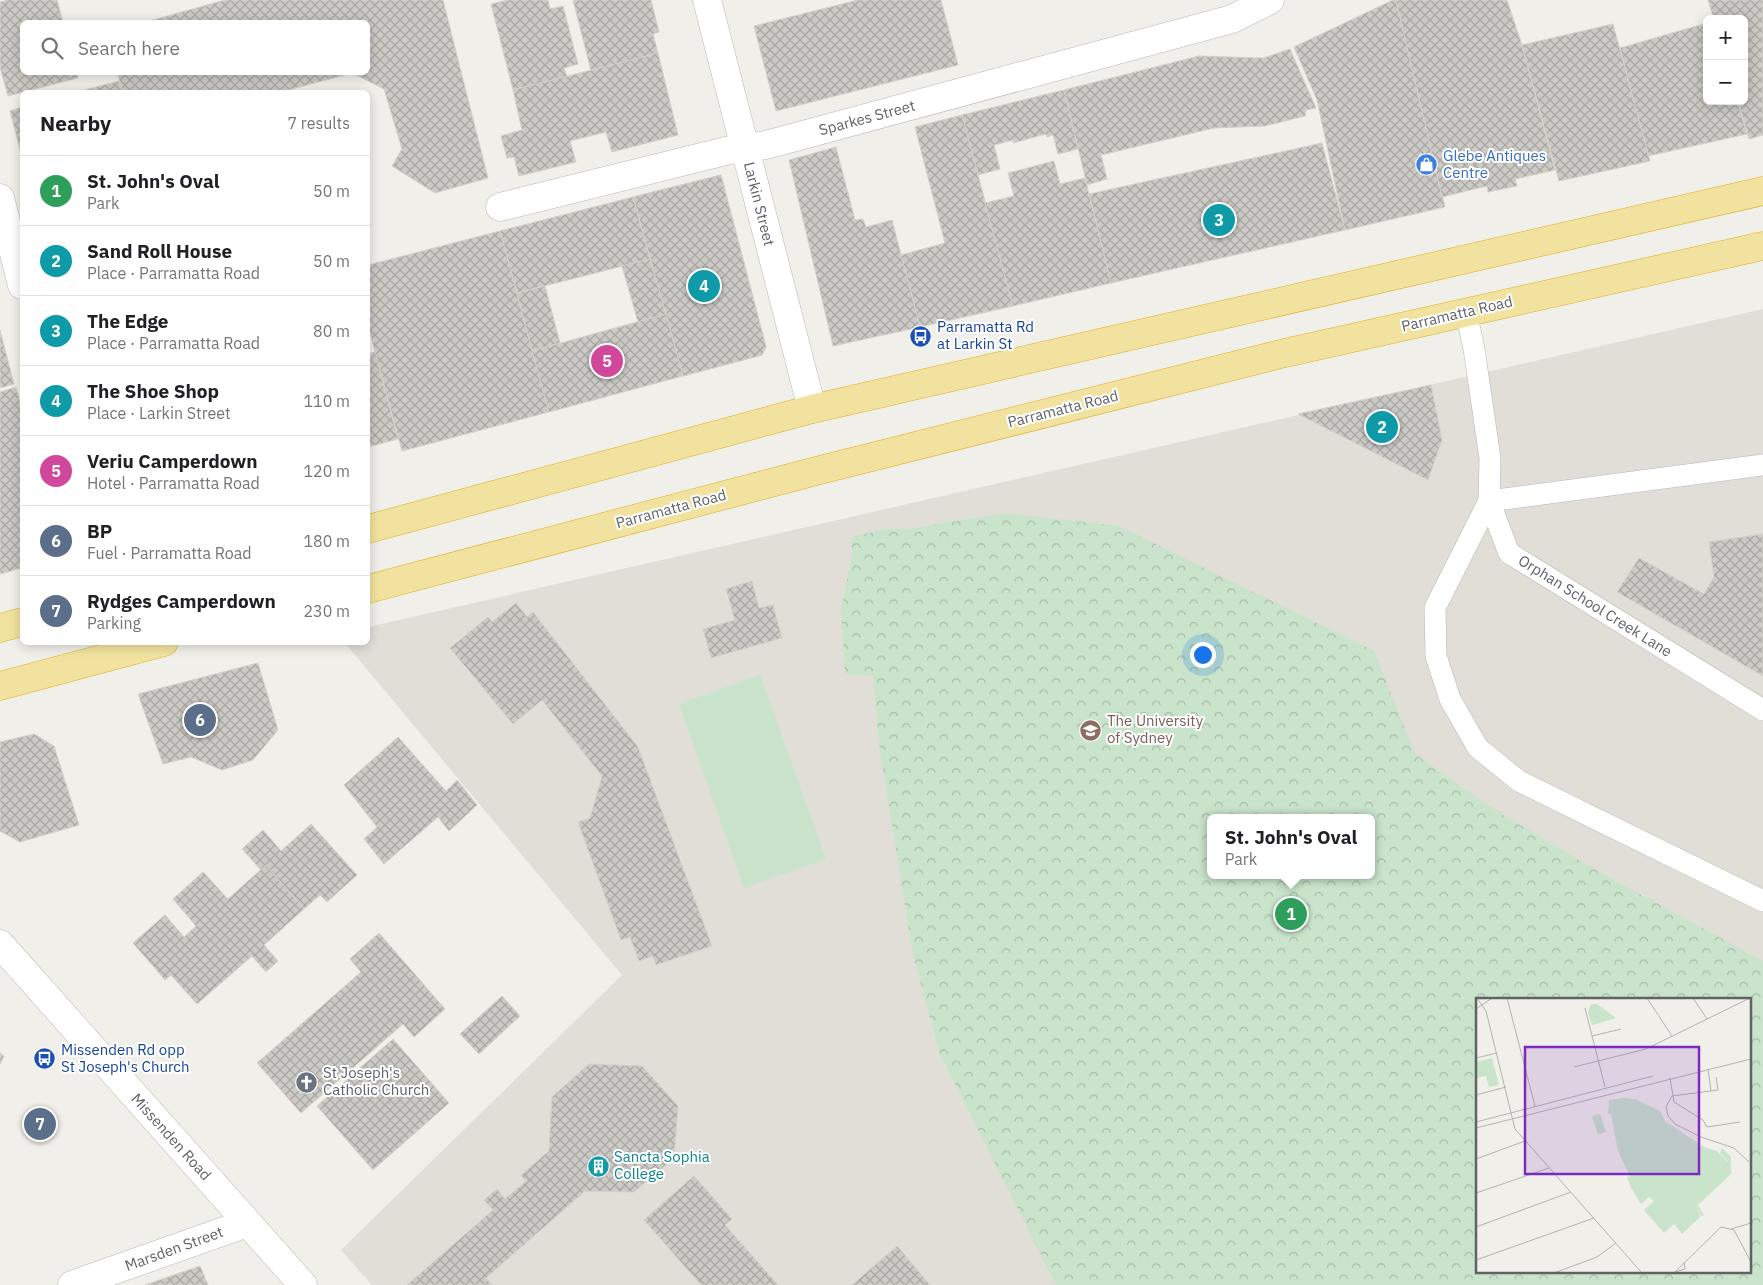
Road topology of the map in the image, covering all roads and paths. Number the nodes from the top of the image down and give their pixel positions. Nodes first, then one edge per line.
1 (707, 0) edge
2 (1270, 0) edge
3 (745, 148) junction
4 (1763, 191) edge
5 (0, 198) edge
6 (500, 207) dead end
7 (1763, 246) edge
8 (20, 277) edge
9 (1466, 312) junction
10 (812, 409) junction
11 (1763, 465) edge
12 (1489, 501) junction
13 (370, 528) edge
14 (370, 588) edge
15 (20, 623) edge
16 (0, 628) edge
17 (153, 645) edge
18 (0, 686) edge
19 (1763, 710) edge
20 (1763, 901) edge
21 (2, 949) edge
22 (247, 1223) junction
23 (72, 1285) edge
24 (303, 1285) edge

1 - 3 street, Larkin Street
2 - 3 street, Sparkes Street
3 - 6 street, Sparkes Street
3 - 10 street, Larkin Street
4 - 10 highway
5 - 8 street
7 - 9 highway, Parramatta Road
9 - 12 lane, Orphan School Creek Lane
9 - 14 highway, Parramatta Road
10 - 13 highway
11 - 12 lane
12 - 19 lane, Orphan School Creek Lane
12 - 20 lane
15 - 16 highway
17 - 18 highway
21 - 22 street, Missenden Road
22 - 23 street, Marsden Street
22 - 24 street, Missenden Road

